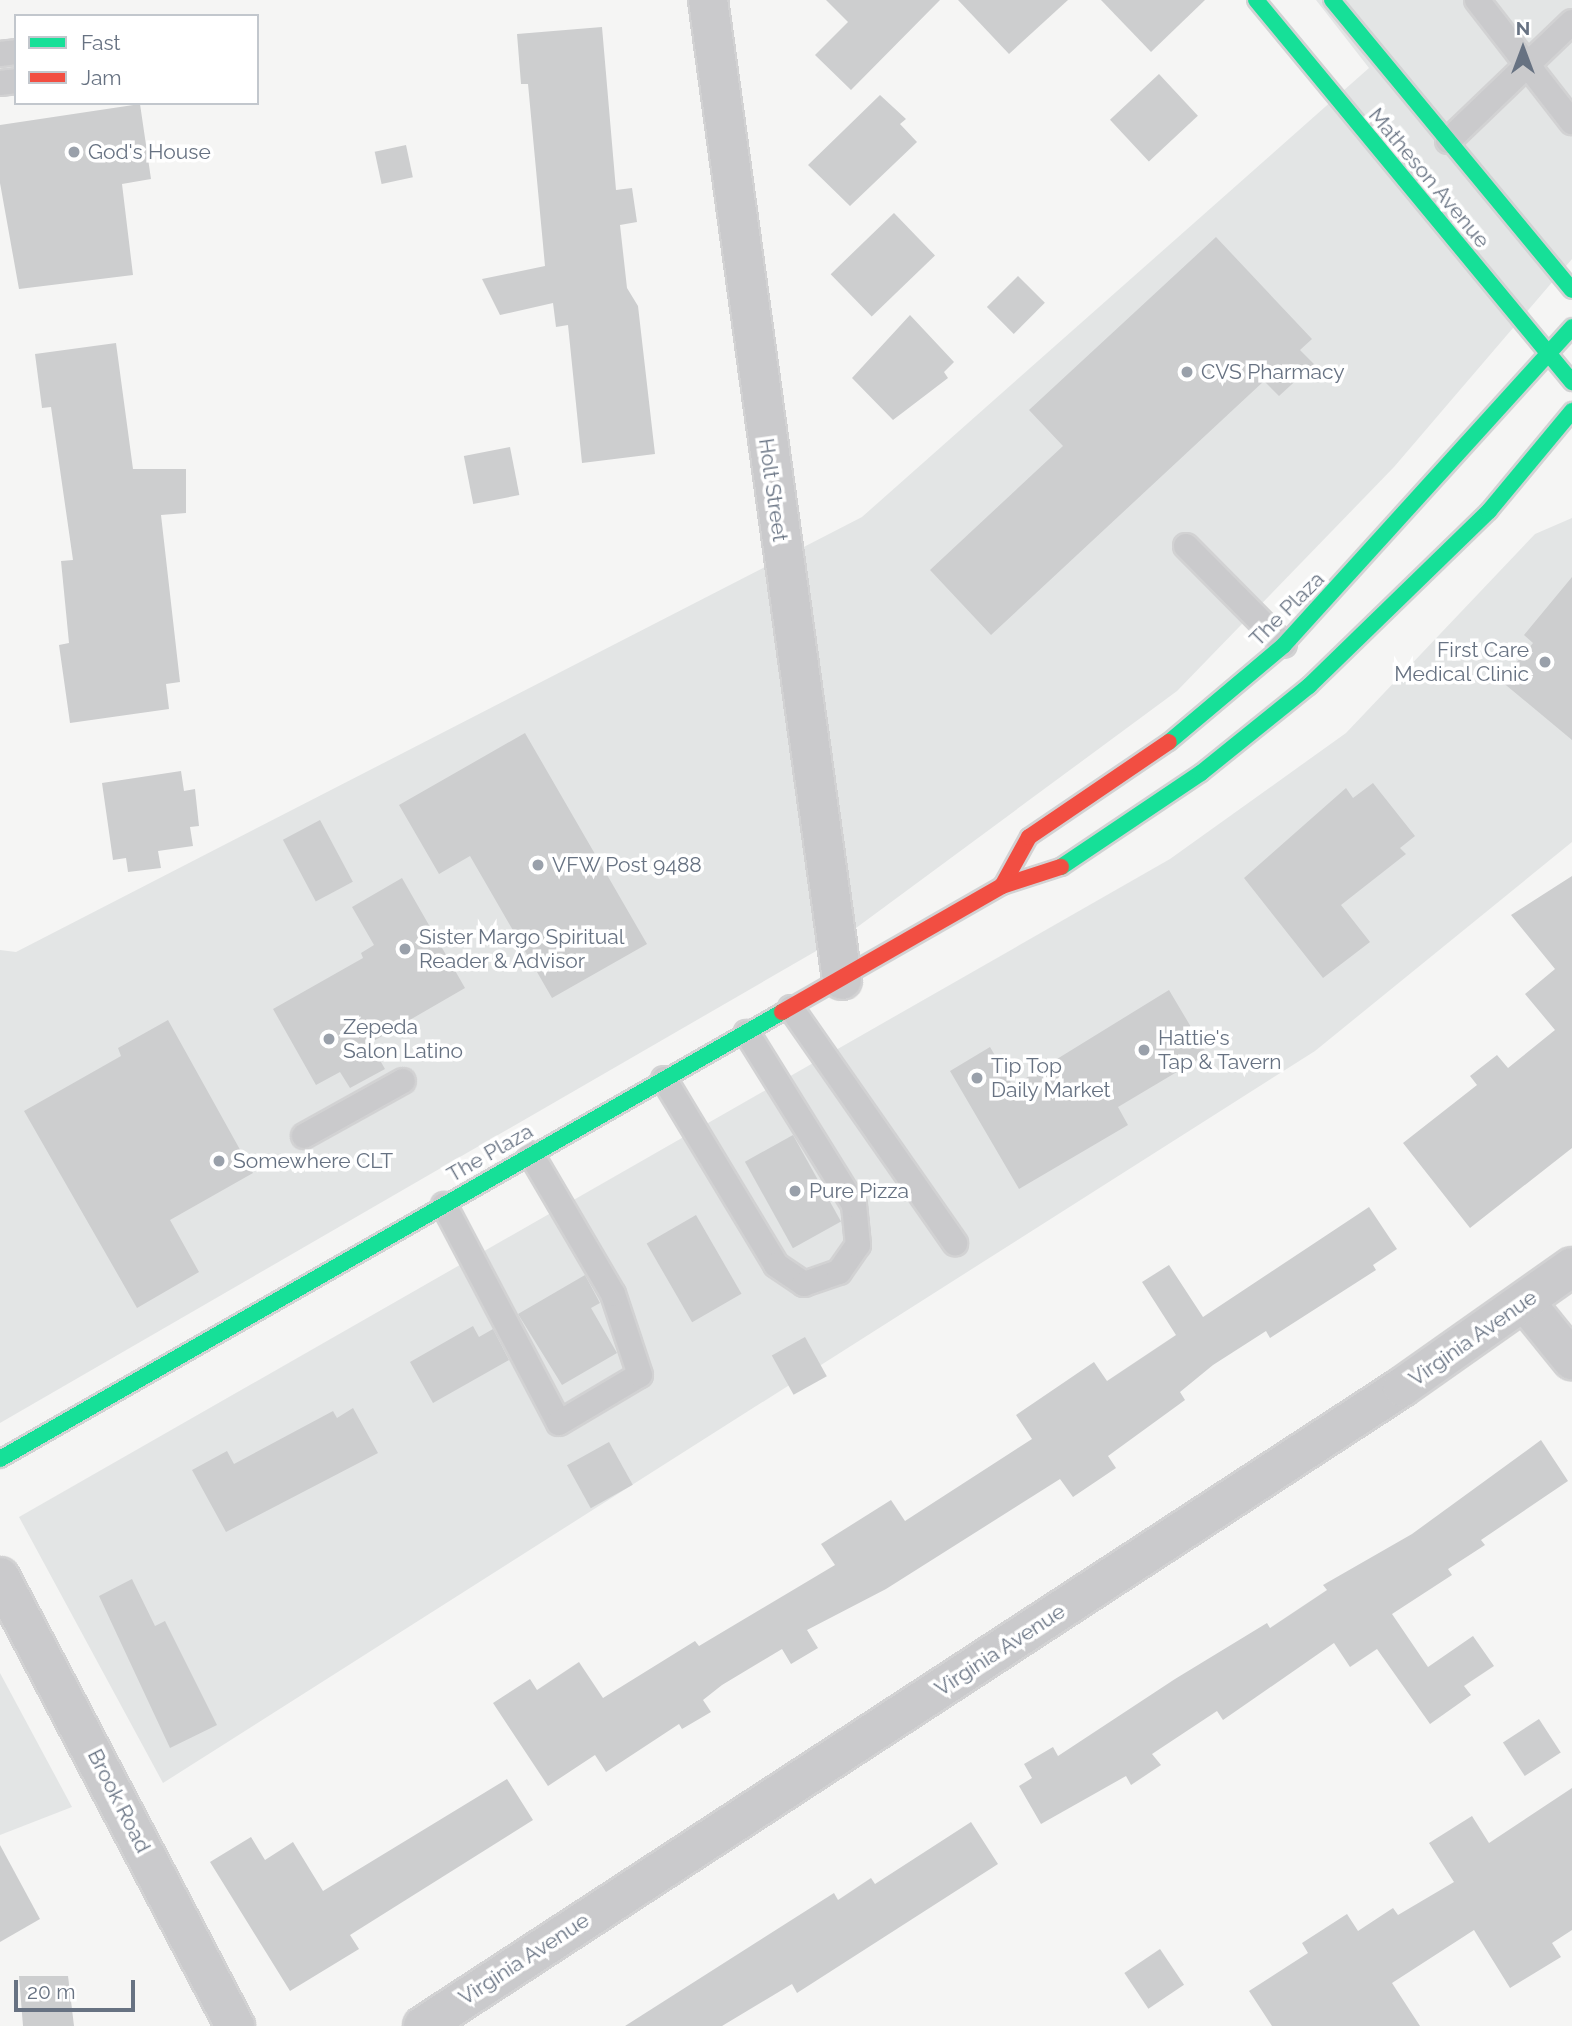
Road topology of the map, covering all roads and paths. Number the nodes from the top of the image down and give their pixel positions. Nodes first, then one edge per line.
1 (708, 0) edge
2 (1256, 0) edge
3 (1332, 0) edge
4 (1477, 0) edge
5 (1572, 22) edge
6 (1528, 68) junction
7 (1572, 122) edge
8 (1448, 141) junction
9 (1572, 290) edge
10 (1572, 327) edge
11 (1548, 354) junction
12 (1572, 382) edge
13 (1572, 411) edge
14 (1186, 546) dead end
15 (1284, 645) junction
16 (1002, 886) junction
17 (842, 980) junction
18 (792, 1008) junction
19 (747, 1033) junction
20 (664, 1079) junction
21 (403, 1081) dead end
22 (304, 1136) dead end
23 (531, 1154) junction
24 (444, 1205) junction
25 (955, 1243) dead end
26 (1572, 1267) edge
27 (1525, 1302) junction
28 (1572, 1360) edge
29 (0, 1459) edge
30 (0, 1577) edge
31 (235, 2026) edge
32 (423, 2026) edge

1 - 17 street, Holt Street
2 - 11 main road, Matheson Avenue
3 - 8 main road, Matheson Avenue
4 - 6 lane
5 - 6 lane
6 - 7 lane
6 - 8 lane
8 - 9 main road, Matheson Avenue
10 - 11 main road, The Plaza
11 - 12 main road, Matheson Avenue
11 - 15 main road, The Plaza
13 - 16 main road, The Plaza
14 - 15 lane
15 - 16 main road, The Plaza
16 - 17 main road, The Plaza
17 - 18 main road, The Plaza
18 - 19 main road, The Plaza
18 - 25 lane
19 - 20 main road, The Plaza
19 - 20 lane
20 - 23 main road, The Plaza
21 - 22 lane
23 - 24 main road, The Plaza
23 - 24 lane
24 - 29 main road, The Plaza
26 - 27 street, Virginia Avenue
27 - 28 street
27 - 32 street, Virginia Avenue
30 - 31 street, Brook Road

